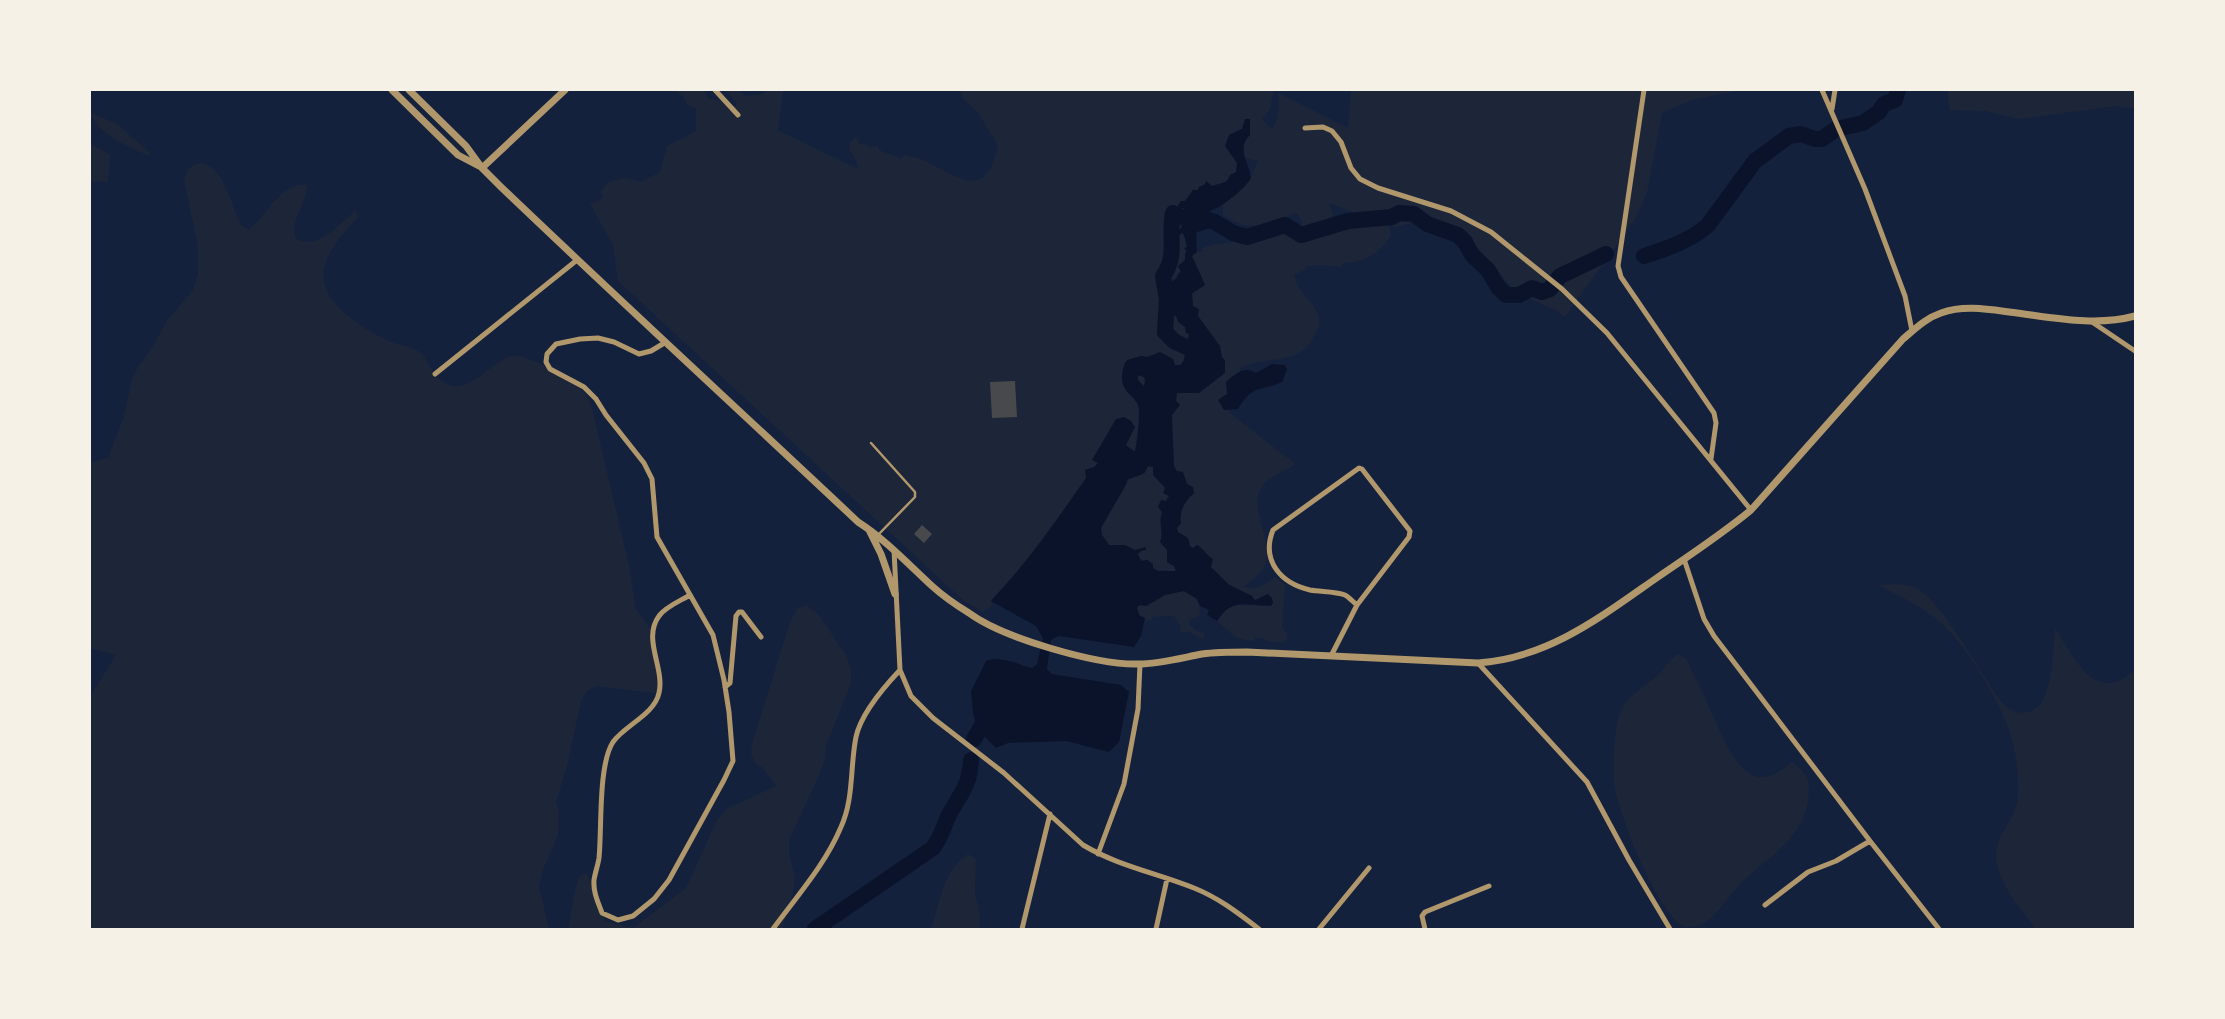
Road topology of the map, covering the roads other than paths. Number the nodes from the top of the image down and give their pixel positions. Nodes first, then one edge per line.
1 (392, 90) edge
2 (409, 90) edge
3 (565, 90) edge
4 (715, 90) edge
5 (1644, 90) edge
6 (1822, 90) edge
7 (1835, 90) edge
8 (1832, 111) junction
9 (738, 115) dead end
10 (1305, 128) dead end
11 (482, 168) junction
12 (577, 260) junction
13 (2135, 316) edge
14 (2092, 321) junction
15 (1912, 331) junction
16 (666, 342) junction
17 (2135, 351) edge
18 (435, 374) dead end
19 (871, 443) dead end
20 (1711, 459) junction
21 (1751, 510) junction
22 (869, 529) junction
23 (878, 535) junction
24 (894, 549) junction
25 (1684, 559) junction
26 (895, 594) junction
27 (690, 595) junction
28 (1357, 605) junction
29 (761, 637) dead end
30 (1330, 656) junction
31 (1140, 664) junction
32 (1478, 664) junction
33 (900, 670) junction
34 (725, 687) junction
35 (1050, 814) junction
36 (1870, 841) junction
37 (1098, 854) junction
38 (1369, 868) dead end
39 (1167, 879) junction
40 (1489, 886) dead end
41 (1765, 905) dead end
42 (773, 929) edge
43 (1022, 929) edge
44 (1156, 929) edge
45 (1259, 929) edge
46 (1319, 929) edge
47 (1425, 929) edge
48 (1670, 929) edge
49 (1939, 929) edge

1 - 11 street
2 - 11 street
3 - 11 street
4 - 9 street
5 - 20 street
6 - 8 street
7 - 8 street
8 - 15 street
10 - 20 street
11 - 12 street
12 - 16 street
12 - 18 street
13 - 14 street
14 - 15 street
14 - 17 street
15 - 21 street
16 - 22 street
16 - 27 street
19 - 23 lane
20 - 21 street
21 - 25 street
22 - 23 street
22 - 26 street
23 - 24 street
24 - 26 street
24 - 31 street
25 - 32 street
25 - 36 street
26 - 33 street
27 - 34 street
27 - 34 street
28 - 28 street
28 - 30 street
29 - 34 street
30 - 31 street
30 - 32 street
31 - 37 street
32 - 48 street
33 - 35 street
33 - 42 street
35 - 37 street
35 - 43 street
36 - 41 street
36 - 49 street
37 - 39 street
38 - 46 street
39 - 44 street
39 - 45 street
40 - 47 street

